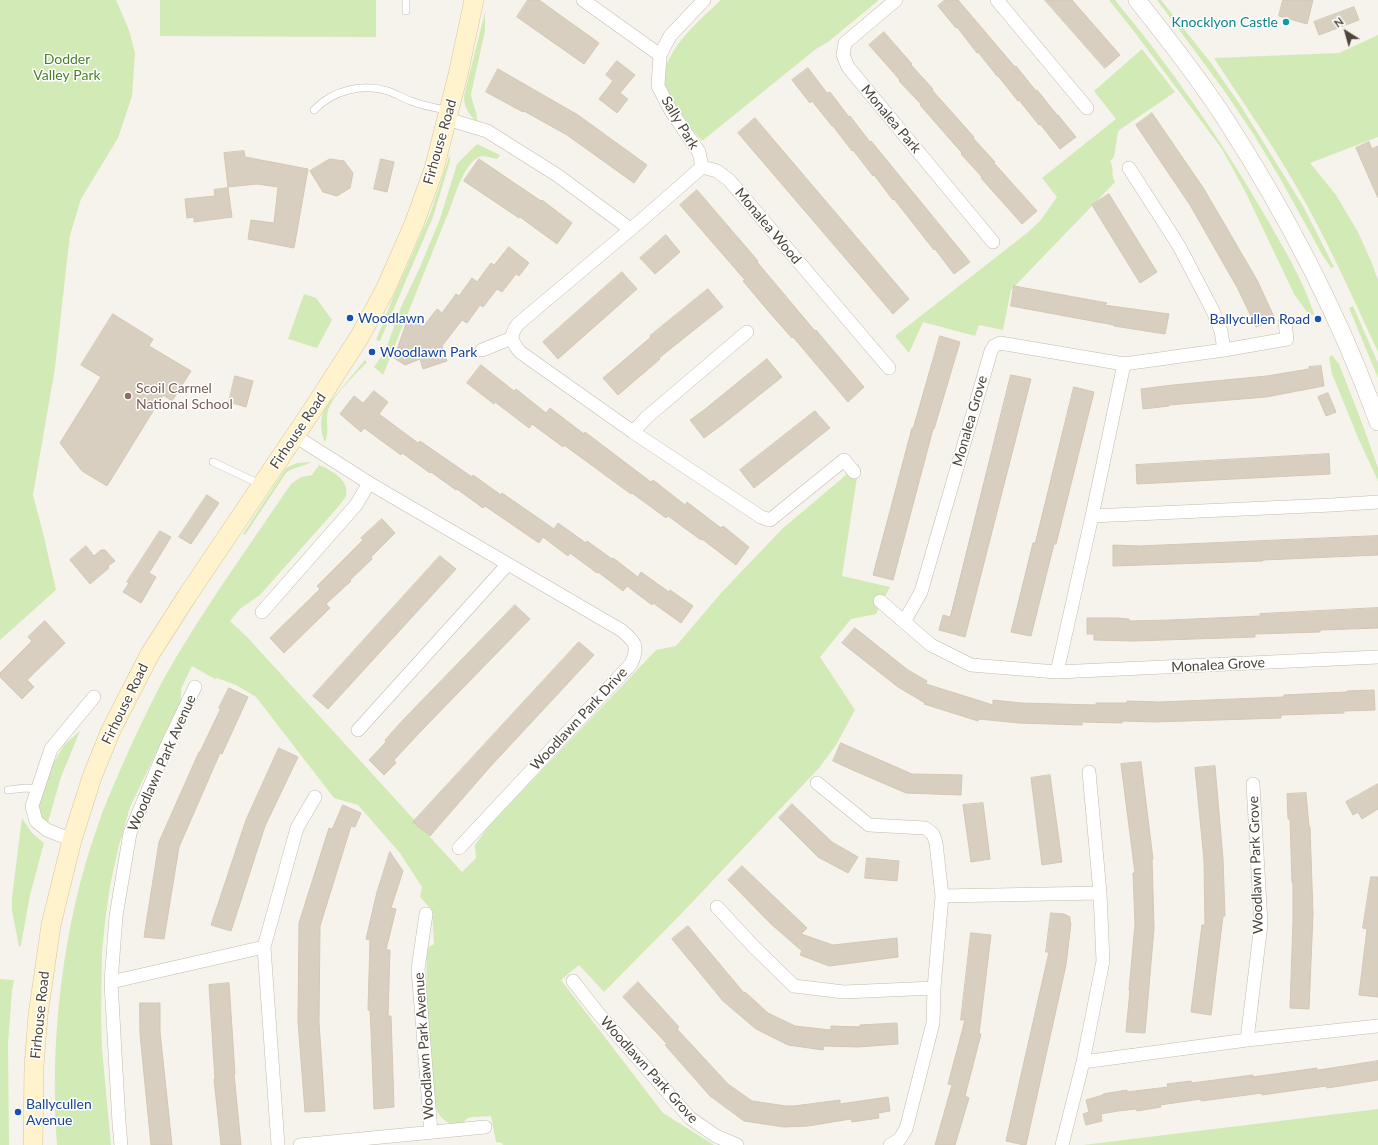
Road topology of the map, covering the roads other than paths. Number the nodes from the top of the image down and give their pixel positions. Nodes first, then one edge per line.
1 (406, 0) edge
2 (474, 0) edge
3 (583, 0) edge
4 (704, 0) edge
5 (896, 0) edge
6 (997, 0) edge
7 (1137, 0) edge
8 (406, 11) dead end
9 (660, 55) junction
10 (1087, 108) dead end
11 (314, 110) dead end
12 (448, 115) junction
13 (702, 166) junction
14 (1129, 168) dead end
15 (630, 229) junction
16 (993, 242) dead end
17 (1284, 322) dead end
18 (747, 332) dead end
19 (512, 338) junction
20 (482, 350) dead end
21 (1224, 350) junction
22 (1124, 364) junction
23 (889, 368) dead end
24 (1376, 412) edge
25 (633, 432) junction
26 (295, 436) junction
27 (213, 462) dead end
28 (854, 472) dead end
29 (369, 483) junction
30 (262, 485) junction
31 (1378, 502) edge
32 (1092, 516) junction
33 (507, 565) junction
34 (880, 601) dead end
35 (262, 612) dead end
36 (904, 622) junction
37 (1378, 657) edge
38 (1057, 672) junction
39 (196, 687) dead end
40 (94, 697) dead end
41 (358, 730) dead end
42 (1089, 772) dead end
43 (817, 783) dead end
44 (1253, 784) dead end
45 (38, 789) junction
46 (8, 790) dead end
47 (315, 797) dead end
48 (72, 840) junction
49 (459, 848) dead end
50 (1100, 893) junction
51 (942, 896) junction
52 (717, 906) dead end
53 (426, 914) dead end
54 (264, 947) junction
55 (573, 980) dead end
56 (111, 982) junction
57 (934, 988) junction
58 (1378, 1026) edge
59 (1247, 1040) junction
60 (1084, 1062) junction
61 (485, 1127) dead end
62 (431, 1132) junction
63 (33, 1145) edge
64 (121, 1145) edge
65 (278, 1145) edge
66 (300, 1145) edge
67 (737, 1145) edge
68 (890, 1145) edge
69 (1062, 1145) edge

1 - 8 lane
2 - 12 main road, Firhouse Road
3 - 9 street
4 - 9 street, Sally Park
5 - 16 street, Monalea Park
6 - 10 street
7 - 24 street
9 - 13 street, Sally Park
11 - 12 lane
12 - 15 street
12 - 26 main road, Firhouse Road
13 - 15 street
13 - 23 street, Monalea Wood
14 - 21 street
15 - 19 street
17 - 21 street, Monalea Grove
18 - 25 street
19 - 20 street
19 - 25 street
21 - 22 street, Monalea Grove
22 - 32 street
22 - 36 street, Monalea Grove
25 - 28 street
26 - 29 street, Woodlawn Park Drive
26 - 30 main road, Firhouse Road
27 - 30 lane
29 - 33 street, Woodlawn Park Drive
29 - 35 street
30 - 48 main road, Firhouse Road
31 - 32 street
32 - 38 street
33 - 41 street
33 - 49 street, Woodlawn Park Drive
34 - 36 street, Monalea Grove
36 - 38 street, Monalea Grove
37 - 38 street, Monalea Grove
39 - 56 street, Woodlawn Park Avenue
40 - 45 street
42 - 50 street
43 - 51 street
44 - 59 street, Woodlawn Park Grove
45 - 46 lane
45 - 48 street
47 - 54 street
48 - 63 main road, Firhouse Road
50 - 51 street
50 - 60 street
51 - 57 street
52 - 57 street
53 - 62 street, Woodlawn Park Avenue
54 - 56 street
54 - 65 street
55 - 67 street, Woodlawn Park Grove
56 - 64 street, Woodlawn Park Avenue
57 - 68 street
58 - 59 street
59 - 60 street
60 - 69 street
61 - 62 street, Woodlawn Park Avenue
62 - 66 street, Woodlawn Park Avenue

